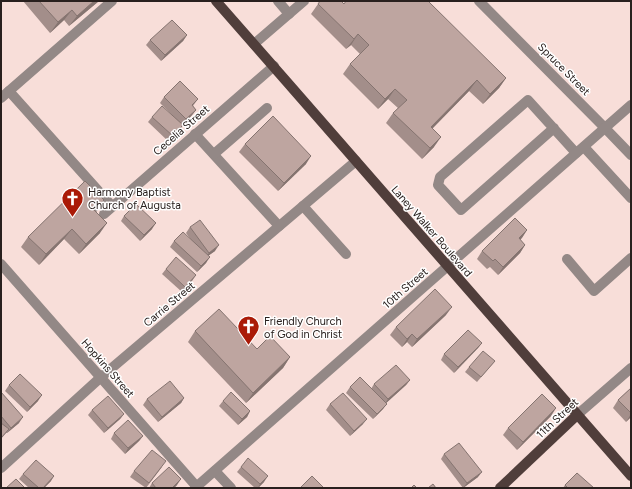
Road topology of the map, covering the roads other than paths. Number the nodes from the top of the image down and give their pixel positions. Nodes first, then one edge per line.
1 (112, 1) edge
2 (216, 1) edge
3 (278, 1) edge
4 (304, 1) edge
5 (479, 1) edge
6 (289, 14) junction
7 (254, 44) junction
8 (274, 66) junction
9 (9, 91) junction
10 (1, 98) edge
11 (631, 105) edge
12 (267, 108) dead end
13 (554, 128) junction
14 (605, 128) junction
15 (195, 134) junction
16 (580, 150) junction
17 (214, 154) junction
18 (631, 155) edge
19 (356, 161) junction
20 (631, 198) edge
21 (112, 206) junction
22 (304, 206) junction
23 (104, 214) edge
24 (279, 226) junction
25 (346, 254) dead end
26 (631, 258) edge
27 (567, 259) dead end
28 (1, 264) edge
29 (448, 267) junction
30 (9, 273) junction
31 (1, 280) edge
32 (631, 368) edge
33 (100, 378) junction
34 (577, 415) junction
35 (1, 468) edge
36 (215, 470) junction
37 (631, 476) edge
38 (196, 487) edge
39 (231, 488) edge
40 (500, 488) edge

1 - 9 street
2 - 7 main road, Laney Walker Boulevard
3 - 6 street
4 - 6 street
5 - 14 street, Spruce Street
6 - 7 street
7 - 8 main road, Laney Walker Boulevard
8 - 15 street, Cecelia Street
8 - 19 main road, Laney Walker Boulevard
9 - 10 street
9 - 21 street
11 - 14 street, 10th Street
12 - 17 street
13 - 13 street
13 - 16 street
14 - 16 street, 10th Street
14 - 18 street, Spruce Street
15 - 17 street
15 - 21 street, Cecelia Street
16 - 20 street
16 - 29 street, 10th Street
17 - 24 street
19 - 22 street, Carrie Street
19 - 29 main road, Laney Walker Boulevard
21 - 23 street, Cecelia Street
22 - 24 street, Carrie Street
22 - 25 street
24 - 33 street, Carrie Street
26 - 27 street
28 - 30 street, Hopkins Street
29 - 34 main road, Laney Walker Boulevard
29 - 36 street, 10th Street
30 - 31 street
30 - 33 street, Hopkins Street
32 - 34 street, 11th Street
33 - 35 street, Carrie Street
33 - 38 street, Hopkins Street
34 - 37 main road, Laney Walker Boulevard
34 - 40 main road, 11th Street
36 - 38 street, 10th Street
36 - 39 street

